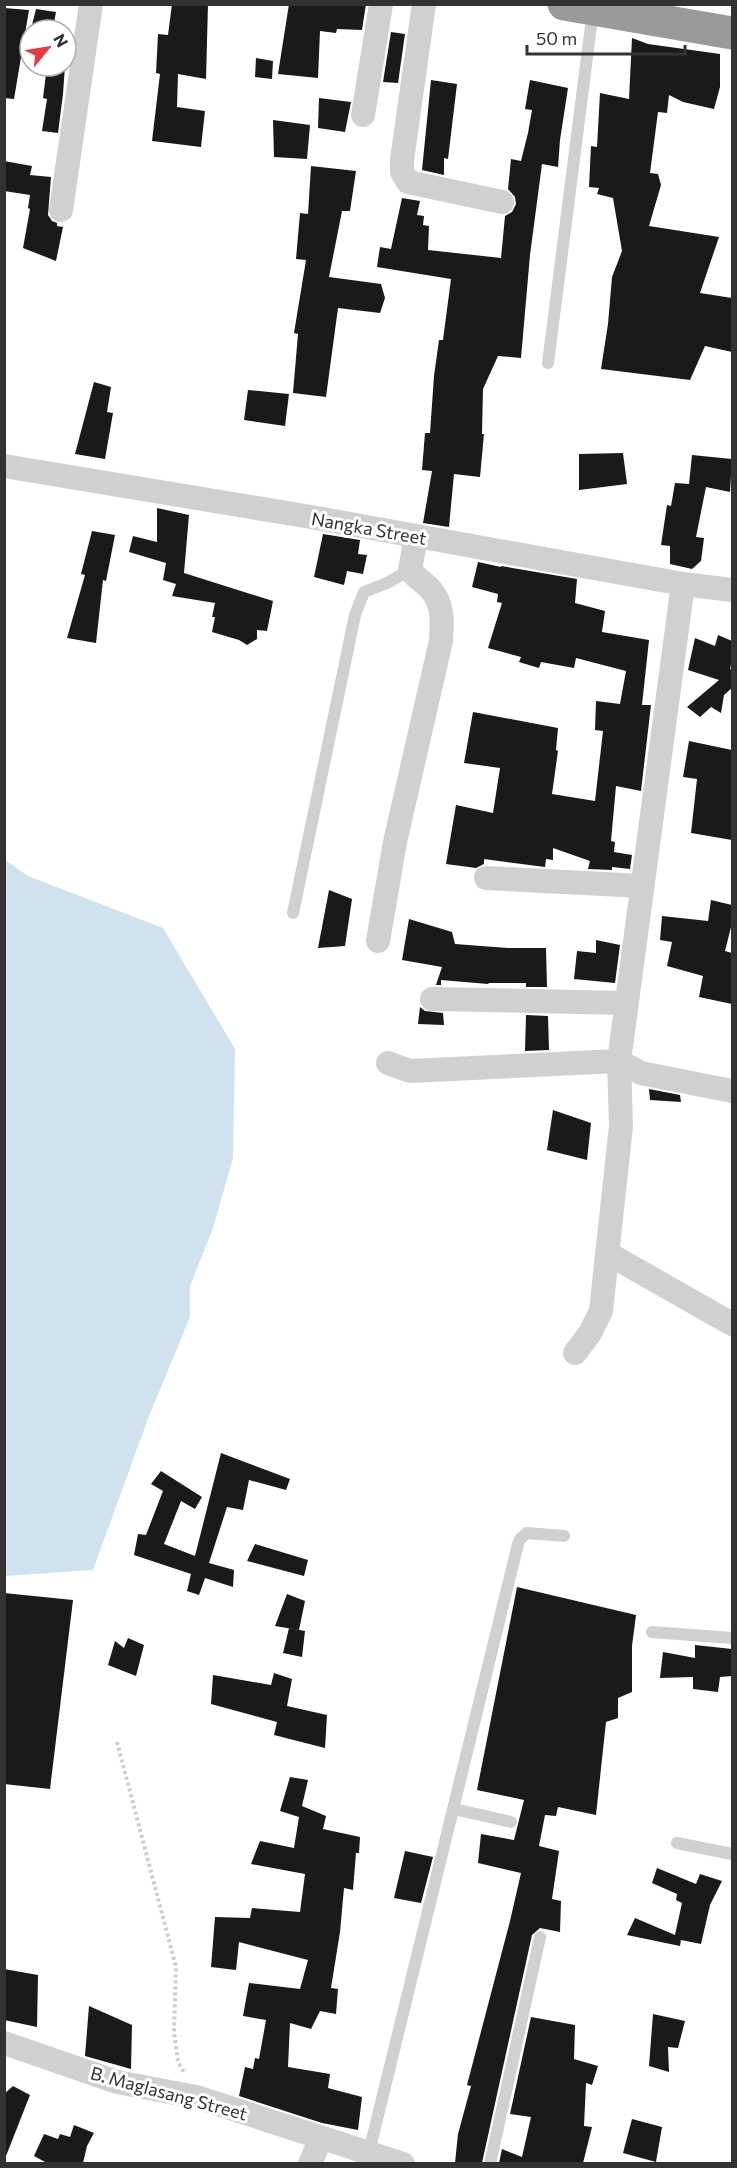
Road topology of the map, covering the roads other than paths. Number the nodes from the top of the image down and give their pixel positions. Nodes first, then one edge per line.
1 (91, 4) edge
2 (381, 4) edge
3 (424, 4) edge
4 (579, 7) edge
5 (732, 33) edge
6 (363, 115) dead end
7 (502, 202) dead end
8 (61, 210) dead end
9 (548, 363) dead end
10 (4, 466) edge
11 (416, 537) junction
12 (410, 570) junction
13 (684, 584) junction
14 (732, 591) edge
15 (486, 878) dead end
16 (642, 886) junction
17 (293, 913) dead end
18 (378, 940) dead end
19 (432, 999) dead end
20 (626, 1003) junction
21 (619, 1061) junction
22 (388, 1063) dead end
23 (732, 1091) edge
24 (607, 1253) junction
25 (732, 1324) edge
26 (575, 1353) dead end
27 (564, 1536) dead end
28 (652, 1632) dead end
29 (732, 1638) edge
30 (454, 1809) junction
31 (511, 1822) dead end
32 (677, 1843) dead end
33 (732, 1854) edge
34 (540, 1937) dead end
35 (4, 2043) edge
36 (321, 2138) junction
37 (369, 2152) junction
38 (310, 2163) edge
39 (403, 2163) edge
40 (490, 2163) edge

1 - 8 street
2 - 6 street
3 - 7 street
4 - 5 highway
4 - 9 lane
10 - 11 street, Nangka Street
11 - 12 street
11 - 13 street, Nangka Street
12 - 17 lane
12 - 18 street
13 - 14 street, Nangka Street
13 - 16 street
15 - 16 street
16 - 20 street
19 - 20 street
20 - 21 street
21 - 22 street
21 - 23 street
21 - 24 street
24 - 25 street
24 - 26 street
27 - 30 lane
28 - 29 lane
30 - 31 lane
30 - 37 lane
32 - 33 lane
34 - 40 lane
35 - 36 street, B. Maglasang Street
36 - 37 street, B. Maglasang Street
36 - 38 street
37 - 39 street, B. Maglasang Street

